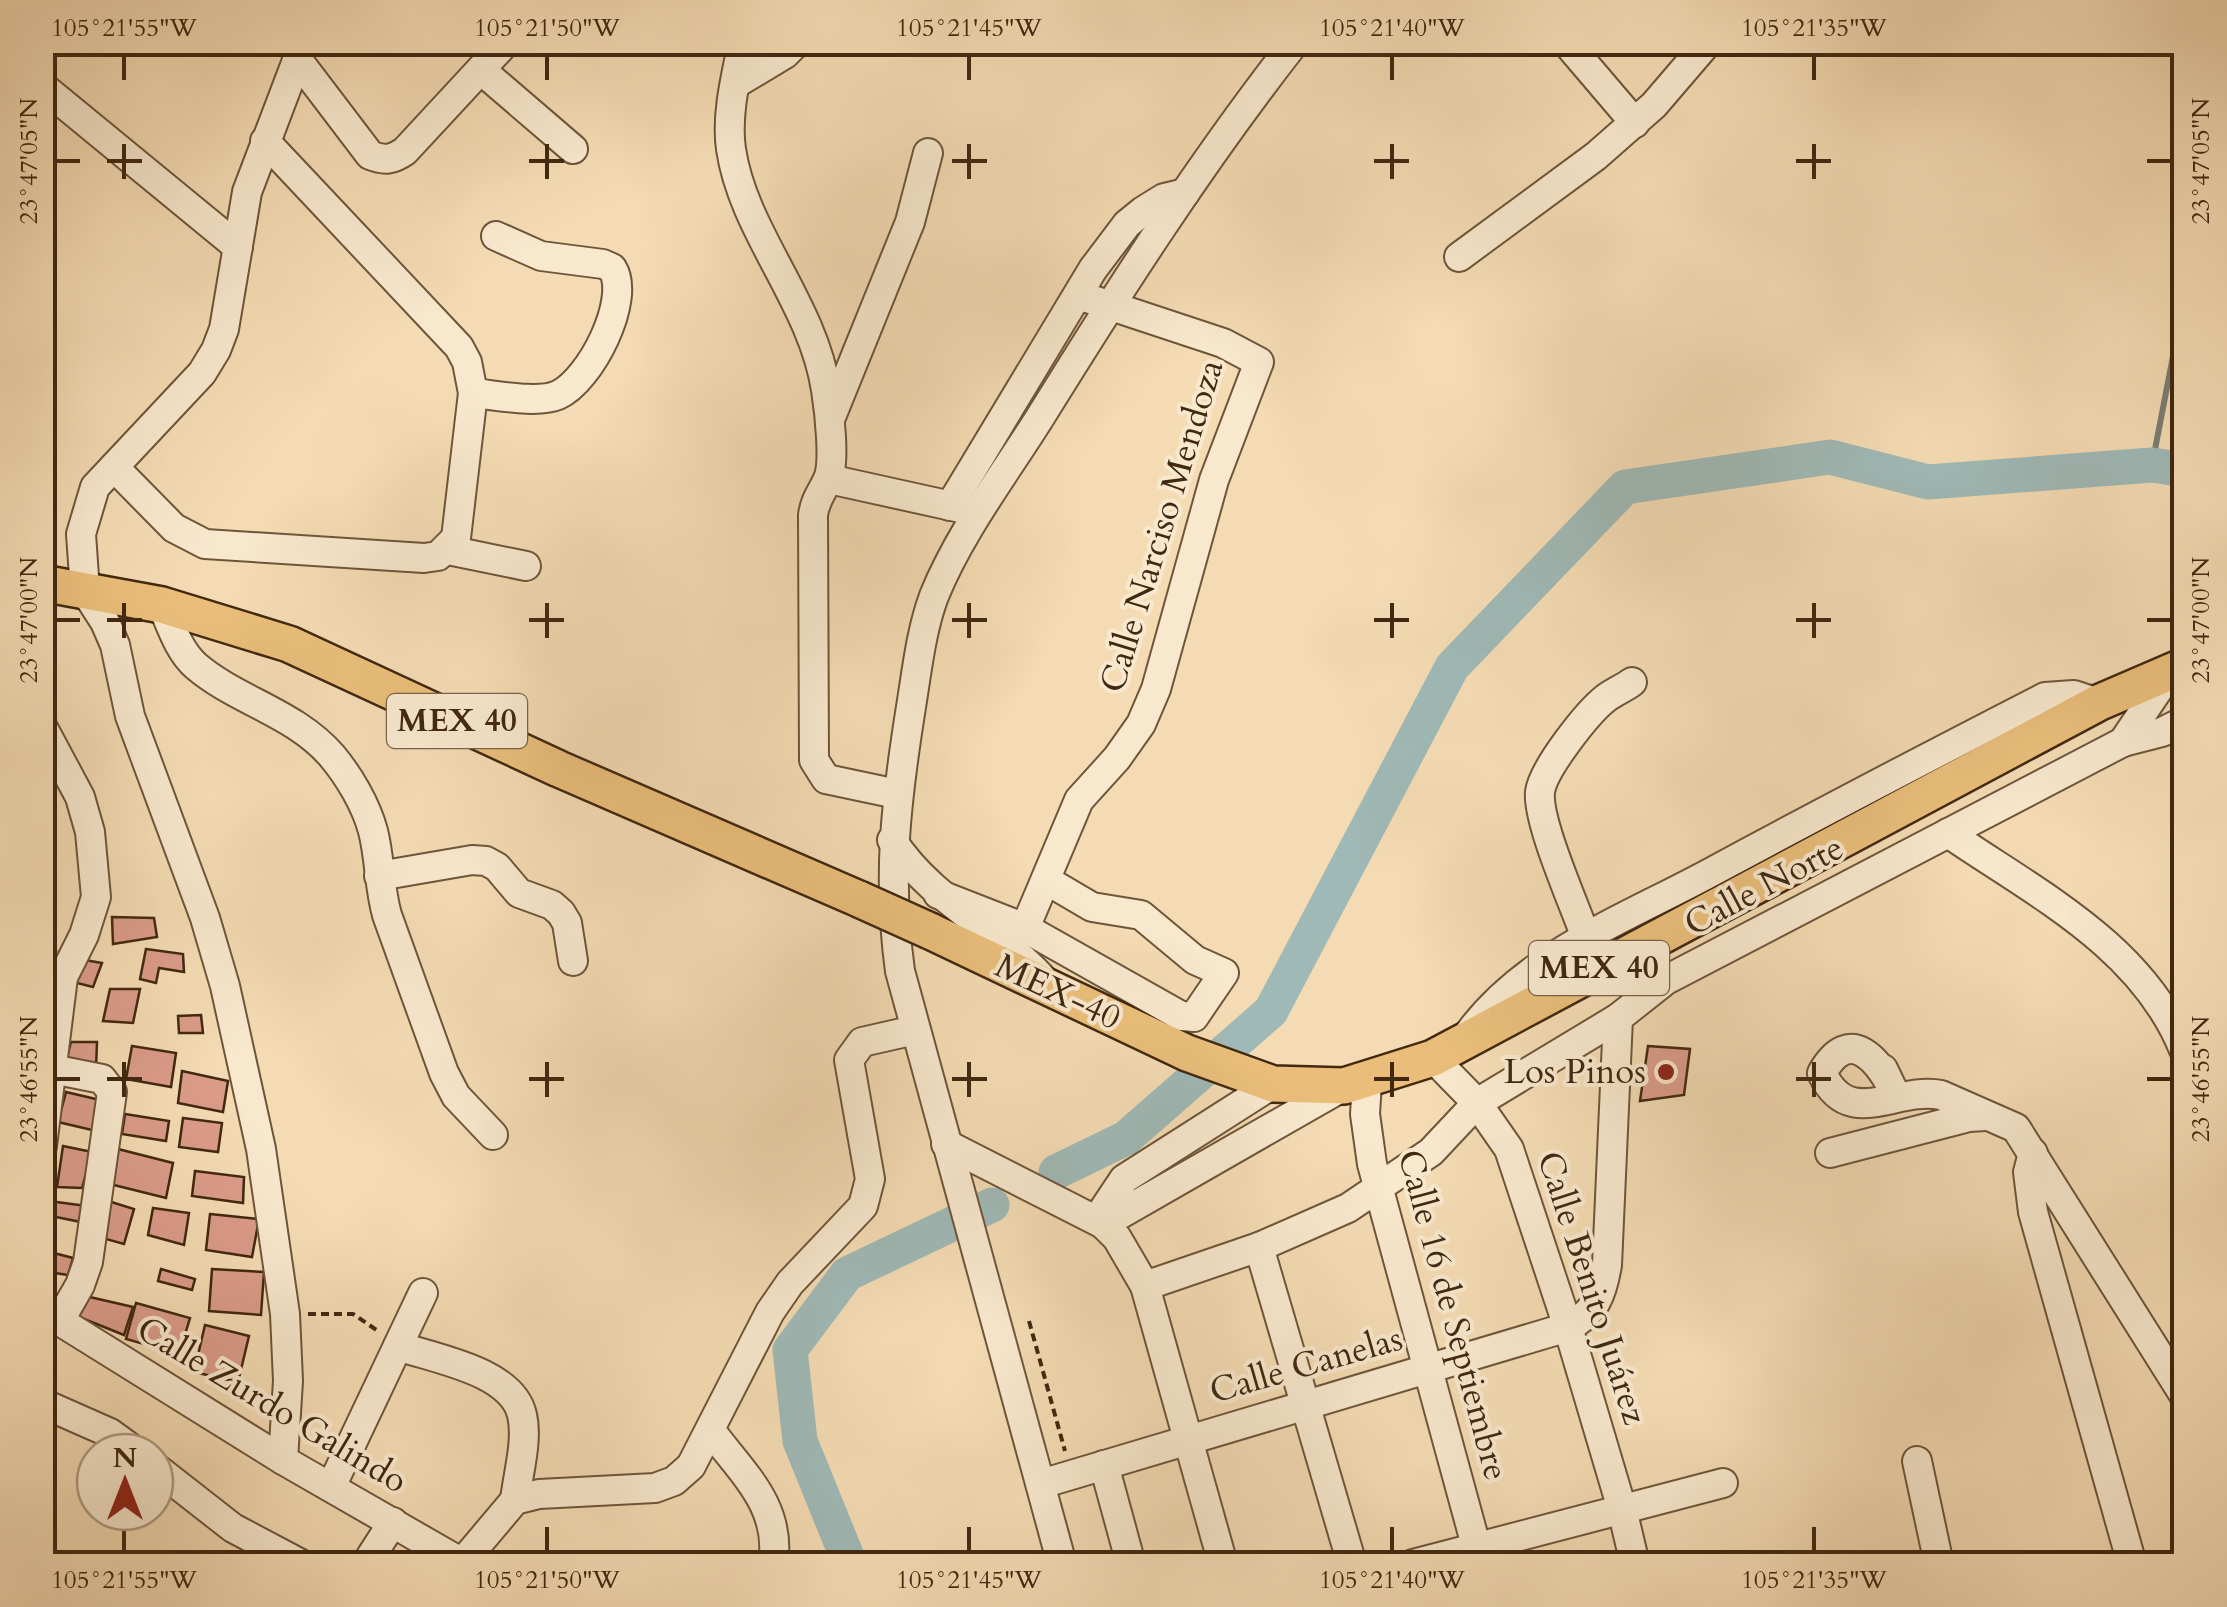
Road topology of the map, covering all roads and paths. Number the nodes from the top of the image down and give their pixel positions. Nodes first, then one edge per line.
1 (506, 42) edge
2 (743, 42) edge
3 (797, 42) edge
4 (1566, 42) edge
5 (1708, 42) edge
6 (1286, 45) edge
7 (301, 50) edge
8 (481, 70) junction
9 (735, 84) junction
10 (42, 86) edge
11 (1635, 123) junction
12 (265, 140) junction
13 (573, 150) dead end
14 (928, 153) dead end
15 (1186, 193) junction
16 (496, 236) dead end
17 (238, 247) junction
18 (1459, 257) dead end
19 (1078, 294) junction
20 (1110, 306) junction
21 (1024, 383) junction
22 (472, 393) junction
23 (1052, 398) junction
24 (829, 423) junction
25 (114, 467) junction
26 (829, 479) junction
27 (950, 506) junction
28 (981, 512) junction
29 (448, 550) junction
30 (526, 566) dead end
31 (42, 583) edge
32 (85, 591) junction
33 (162, 605) junction
34 (2176, 670) edge
35 (1632, 682) dead end
36 (2098, 703) junction
37 (2184, 721) edge
38 (42, 726) edge
39 (2123, 742) junction
40 (898, 794) junction
41 (1948, 833) junction
42 (892, 840) junction
43 (380, 876) junction
44 (1046, 880) junction
45 (938, 894) junction
46 (1026, 928) junction
47 (1586, 938) junction
48 (573, 961) dead end
49 (52, 983) edge
50 (1047, 986) junction
51 (1618, 1018) junction
52 (915, 1030) junction
53 (2184, 1048) edge
54 (1448, 1050) junction
55 (52, 1069) junction
56 (1273, 1084) junction
57 (1355, 1084) junction
58 (1896, 1096) junction
59 (1477, 1103) junction
60 (1985, 1116) junction
61 (493, 1134) dead end
62 (946, 1144) junction
63 (42, 1146) edge
64 (1830, 1153) dead end
65 (2033, 1154) junction
66 (1378, 1189) junction
67 (1103, 1224) junction
68 (1259, 1247) junction
69 (1145, 1286) junction
70 (423, 1293) dead end
71 (285, 1314) junction
72 (51, 1315) edge
73 (1030, 1321) dead end
74 (1568, 1327) junction
75 (398, 1346) junction
76 (1426, 1369) junction
77 (2184, 1395) edge
78 (42, 1403) edge
79 (1304, 1406) junction
80 (108, 1432) edge
81 (711, 1432) junction
82 (1188, 1439) junction
83 (283, 1460) junction
84 (1917, 1461) dead end
85 (1104, 1466) junction
86 (1071, 1475) junction
87 (175, 1483) edge
88 (1723, 1483) dead end
89 (1041, 1484) junction
90 (330, 1487) junction
91 (515, 1500) junction
92 (1622, 1509) junction
93 (393, 1522) junction
94 (1478, 1556) edge
95 (301, 1564) edge
96 (366, 1564) edge
97 (462, 1564) edge
98 (773, 1564) edge
99 (1062, 1564) edge
100 (1131, 1564) edge
101 (1222, 1564) edge
102 (1352, 1564) edge
103 (1412, 1564) edge
104 (1635, 1564) edge
105 (1939, 1564) edge
106 (2132, 1564) edge

1 - 8 street
2 - 9 street
3 - 9 street
4 - 11 street
5 - 11 street
6 - 15 street
7 - 8 street
7 - 12 street
8 - 13 street
9 - 24 street
10 - 17 street
11 - 18 street
12 - 17 street
12 - 22 street
14 - 24 street
15 - 19 street
15 - 20 street
16 - 22 street
17 - 25 street
19 - 20 street, Calle Narciso Mendoza
19 - 21 street
20 - 23 street
20 - 44 street, Calle Narciso Mendoza
21 - 23 street
21 - 27 street
22 - 29 street
23 - 28 street
24 - 26 street
25 - 29 street
25 - 32 street
26 - 27 street
26 - 40 street
27 - 28 street
28 - 40 street
29 - 30 street
31 - 32 main road, MEX 40
32 - 33 main road, MEX 40
32 - 71 street
33 - 43 street
33 - 50 main road, MEX-40 / MEX 40, bridge
34 - 36 main road, MEX 40
34 - 39 street
35 - 47 street
36 - 47 street
36 - 54 main road, MEX 40
37 - 39 street, Calle Norte
38 - 49 street
39 - 41 street, Calle Norte
40 - 42 street
41 - 51 street, Calle Norte
41 - 53 street
42 - 45 street
42 - 52 street
43 - 48 street
43 - 61 street
44 - 46 street, Calle Narciso Mendoza
44 - 46 street
45 - 46 street
45 - 50 street
47 - 54 street
49 - 55 street
50 - 56 main road, MEX-40 / MEX 40
51 - 59 street, Calle Norte
51 - 74 street
52 - 62 street
52 - 81 street
54 - 57 main road, MEX 40
54 - 59 street, Calle Benito Juárez
55 - 63 street
55 - 72 street
56 - 57 main road, MEX 40
56 - 67 street
57 - 66 street, Calle 16 de Septiembre
57 - 67 street
58 - 58 street
58 - 60 street
59 - 66 street, Calle Norte
59 - 74 street, Calle Benito Juárez
60 - 64 street
60 - 65 street
62 - 67 street
62 - 89 street
65 - 77 street
65 - 106 street
66 - 68 street, Calle Norte
66 - 76 street, Calle 16 de Septiembre
67 - 69 street
68 - 69 street, Calle Norte
68 - 79 street
69 - 82 street
70 - 75 street
71 - 75 path
71 - 83 street
72 - 83 street, Calle Zurdo Galindo
73 - 86 path
74 - 76 street, Calle Canelas
74 - 92 street, Calle Benito Juárez
75 - 90 street
75 - 91 street
76 - 79 street, Calle Canelas
76 - 94 street, Calle 16 de Septiembre
78 - 80 street
79 - 82 street, Calle Canelas
79 - 102 street
81 - 91 street
81 - 98 street
82 - 85 street, Calle Canelas
82 - 101 street
83 - 90 street, Calle Zurdo Galindo
84 - 105 street
85 - 86 street, Calle Canelas
85 - 100 street
86 - 89 street, Calle Canelas
87 - 95 street
88 - 92 street
89 - 99 street
90 - 93 street, Calle Zurdo Galindo
91 - 97 street
92 - 94 street
92 - 104 street, Calle Benito Juárez
93 - 96 street
93 - 97 street, Calle Zurdo Galindo
94 - 103 street

